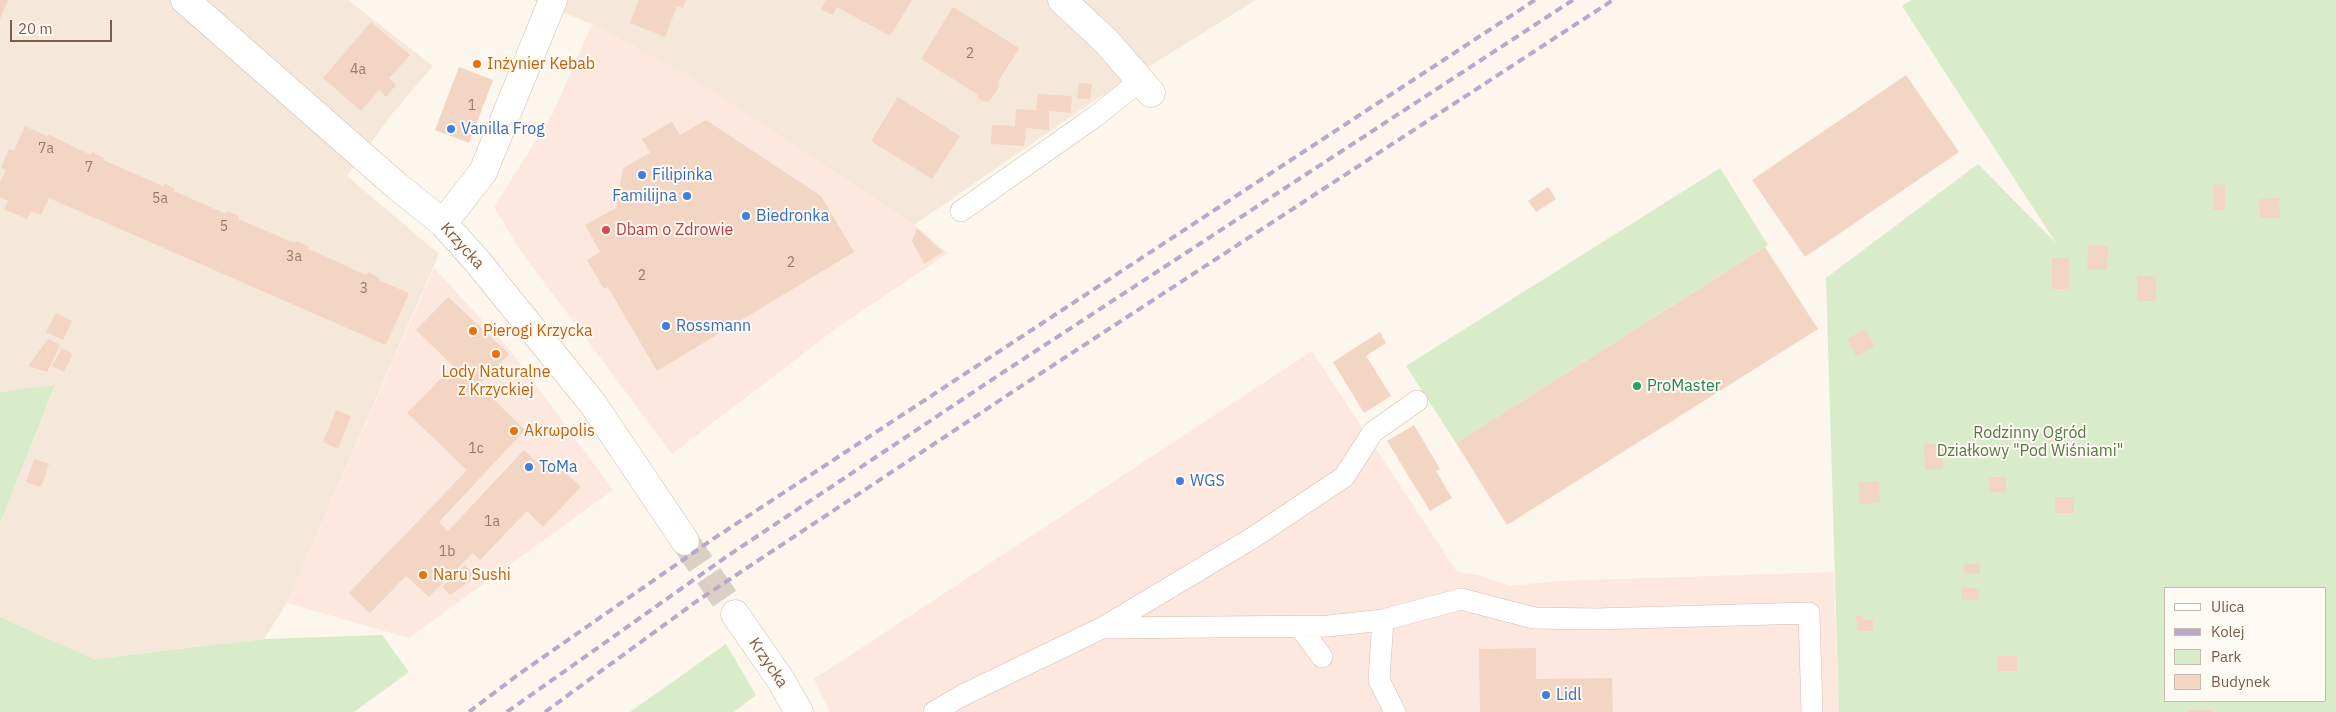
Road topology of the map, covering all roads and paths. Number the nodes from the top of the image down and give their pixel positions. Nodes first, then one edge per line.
1 (185, 0) edge
2 (553, 0) edge
3 (1062, 0) edge
4 (1145, 87) joint
5 (962, 211) dead end
6 (443, 223) junction
7 (1417, 401) dead end
8 (685, 542) tunnel mouth
9 (735, 614) tunnel mouth
10 (1383, 620) junction
11 (1300, 627) junction
12 (1102, 628) junction
13 (1322, 657) dead end
14 (799, 712) edge
15 (934, 712) edge
16 (1395, 712) edge
17 (1812, 712) edge

1 - 6 street, Krzycka
2 - 6 street
3 - 4 street
4 - 5 lane
6 - 8 street, Krzycka
7 - 12 lane
9 - 14 street, Krzycka
10 - 11 lane
10 - 16 lane
10 - 17 lane
11 - 12 lane
11 - 13 lane
12 - 15 lane

